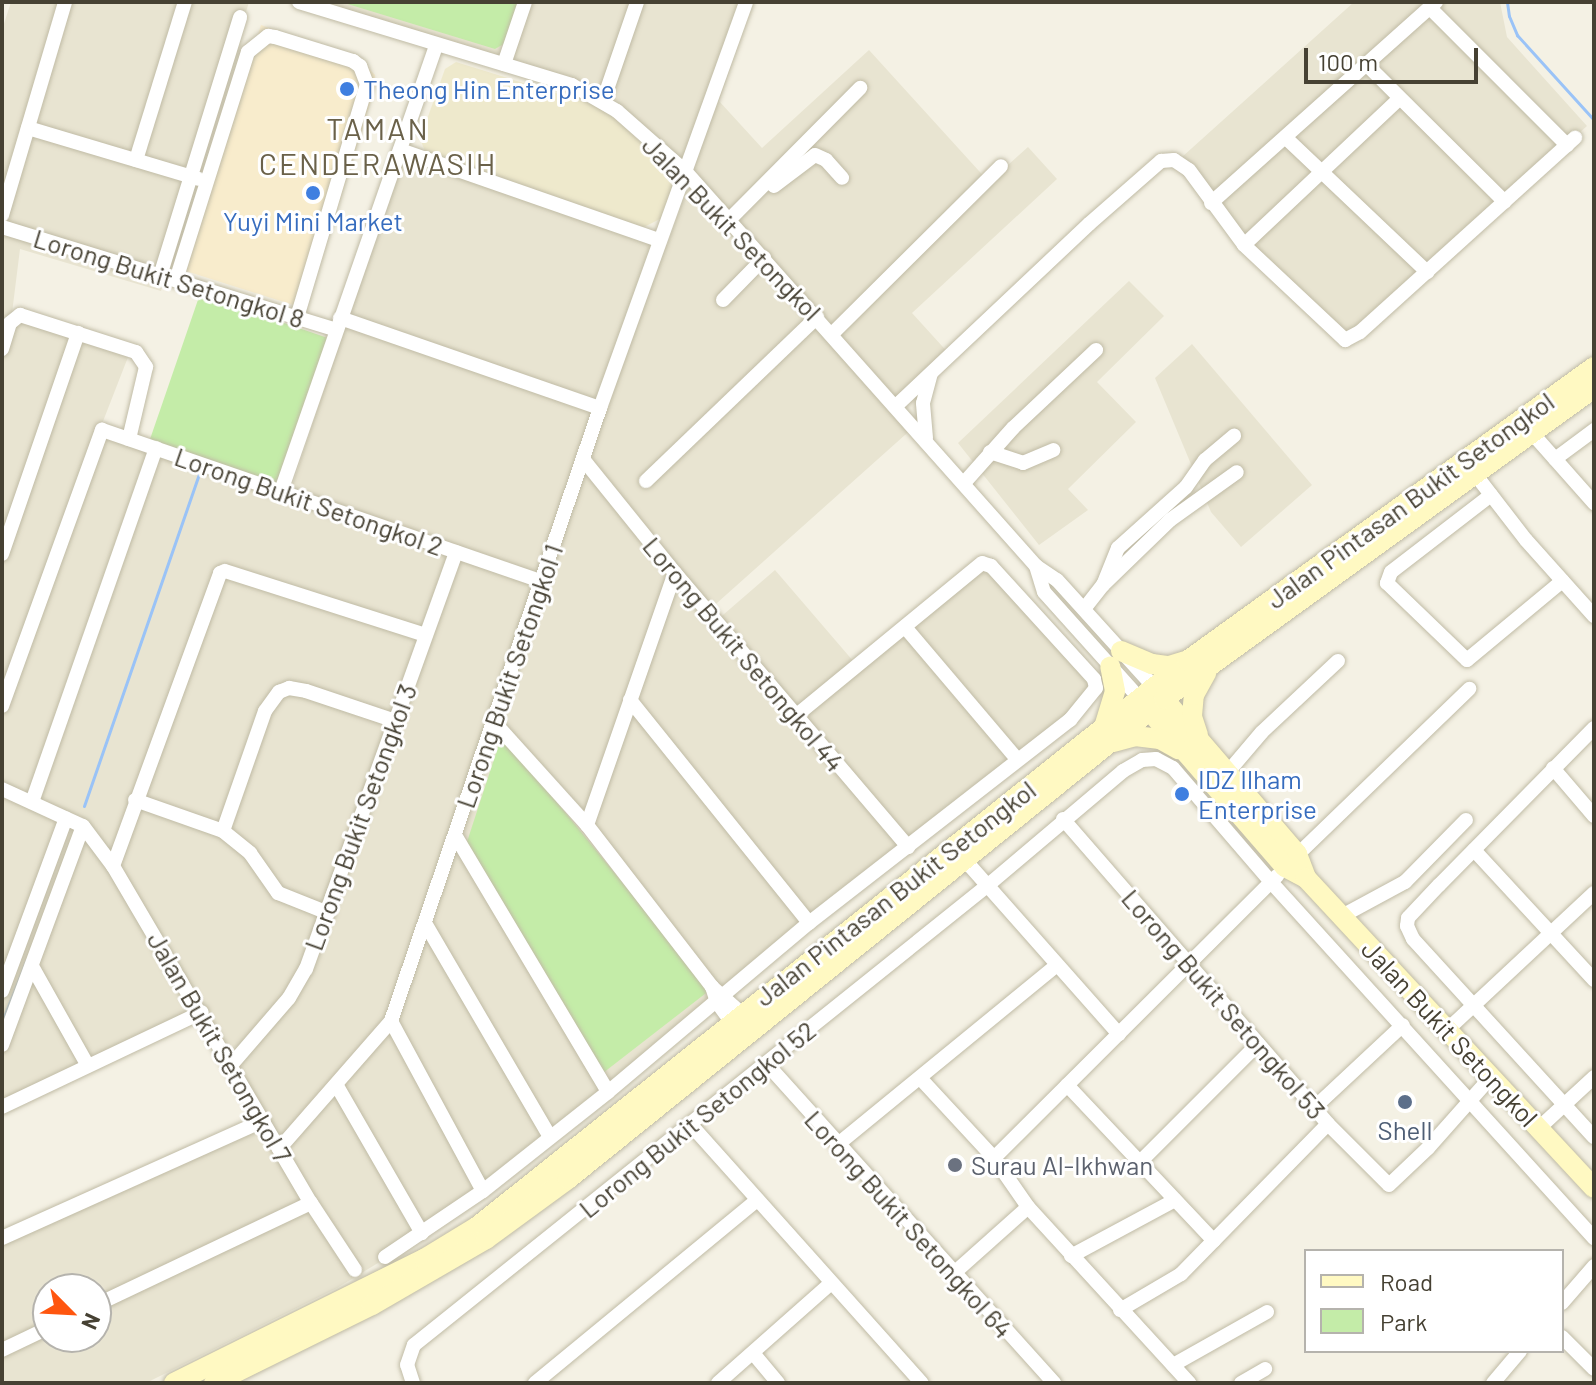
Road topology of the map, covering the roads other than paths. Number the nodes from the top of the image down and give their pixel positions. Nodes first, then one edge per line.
1 (65, 2) edge
2 (185, 2) edge
3 (299, 2) edge
4 (525, 2) edge
5 (637, 2) edge
6 (746, 2) edge
7 (1433, 5) edge
8 (240, 17) dead end
9 (436, 45) junction
10 (504, 64) junction
11 (1367, 65) junction
12 (860, 88) dead end
13 (1400, 98) junction
14 (603, 101) junction
15 (28, 128) junction
16 (1286, 138) junction
17 (400, 150) junction
18 (136, 160) junction
19 (1001, 166) dead end
20 (685, 171) junction
21 (1322, 172) junction
22 (191, 176) junction
23 (842, 178) dead end
24 (207, 181) junction
25 (1505, 202) junction
26 (1211, 203) junction
27 (734, 214) junction
28 (2, 215) edge
29 (2, 227) edge
30 (659, 240) junction
31 (1244, 245) junction
32 (764, 258) junction
33 (1427, 272) junction
34 (160, 276) junction
35 (176, 280) junction
36 (723, 300) dead end
37 (297, 317) junction
38 (817, 317) junction
39 (338, 324) junction
40 (78, 333) junction
41 (832, 334) junction
42 (2, 349) edge
43 (1096, 350) dead end
44 (1594, 367) edge
45 (931, 374) junction
46 (876, 382) junction
47 (1594, 388) edge
48 (914, 390) junction
49 (897, 405) junction
50 (600, 408) junction
51 (1594, 430) edge
52 (1532, 433) junction
53 (1234, 436) dead end
54 (926, 438) junction
55 (129, 439) junction
56 (156, 448) junction
57 (1053, 450) dead end
58 (990, 452) junction
59 (583, 459) junction
60 (1555, 459) junction
61 (1237, 472) dead end
62 (1475, 474) junction
63 (646, 481) dead end
64 (964, 483) junction
65 (281, 491) junction
66 (1491, 495) junction
67 (1594, 503) edge
68 (456, 552) junction
69 (2, 554) edge
70 (1036, 566) junction
71 (675, 573) junction
72 (1562, 581) junction
73 (543, 582) junction
74 (1103, 585) junction
75 (1084, 609) junction
76 (1594, 616) edge
77 (905, 627) junction
78 (425, 635) junction
79 (1219, 660) junction
80 (1187, 661) junction
81 (1338, 661) dead end
82 (1108, 665) junction
83 (1469, 689) dead end
84 (1152, 699) junction
85 (630, 700) junction
86 (2, 706) edge
87 (797, 715) junction
88 (395, 721) junction
89 (493, 721) junction
90 (1594, 728) edge
91 (1107, 735) junction
92 (1198, 736) junction
93 (1181, 751) junction
94 (1017, 759) junction
95 (1553, 768) junction
96 (1228, 772) junction
97 (2, 789) edge
98 (135, 800) junction
99 (32, 802) junction
100 (1594, 816) edge
101 (66, 818) junction
102 (1063, 819) junction
103 (1466, 820) dead end
104 (587, 825) junction
105 (83, 826) junction
106 (223, 831) junction
107 (455, 835) junction
108 (908, 847) junction
109 (1474, 850) junction
110 (113, 866) junction
111 (1284, 868) junction
112 (975, 872) junction
113 (1594, 893) edge
114 (328, 913) junction
115 (1342, 916) junction
116 (425, 923) junction
117 (809, 923) junction
118 (1550, 933) junction
119 (1191, 962) junction
120 (1057, 965) junction
121 (33, 968) junction
122 (1594, 980) edge
123 (2, 991) edge
124 (721, 999) junction
125 (1473, 1006) junction
126 (202, 1012) junction
127 (737, 1018) junction
128 (391, 1021) junction
129 (1403, 1025) junction
130 (1447, 1030) junction
131 (1119, 1034) junction
132 (1258, 1044) junction
133 (2, 1045) edge
134 (766, 1063) junction
135 (232, 1064) junction
136 (88, 1066) junction
137 (1491, 1077) junction
138 (1594, 1077) edge
139 (920, 1078) junction
140 (1067, 1085) junction
141 (337, 1086) junction
142 (608, 1092) junction
143 (1471, 1101) junction
144 (1564, 1105) junction
145 (2, 1107) edge
146 (1315, 1107) junction
147 (264, 1120) junction
148 (1328, 1124) junction
149 (691, 1125) junction
150 (1539, 1128) junction
151 (550, 1137) junction
152 (1594, 1137) edge
153 (837, 1145) junction
154 (279, 1149) junction
155 (994, 1158) junction
156 (1138, 1164) junction
157 (1594, 1188) edge
158 (483, 1191) junction
159 (757, 1200) junction
160 (1175, 1200) junction
161 (311, 1203) junction
162 (1028, 1207) junction
163 (422, 1233) junction
164 (2, 1238) edge
165 (1594, 1238) edge
166 (1214, 1241) junction
167 (1071, 1256) junction
168 (385, 1257) dead end
169 (1594, 1266) edge
170 (355, 1270) dead end
171 (954, 1273) junction
172 (831, 1283) junction
173 (112, 1297) edge
174 (1564, 1301) edge
175 (1120, 1310) junction
176 (1267, 1312) dead end
177 (32, 1336) edge
178 (1564, 1339) edge
179 (2, 1350) edge
180 (753, 1353) junction
181 (1518, 1353) edge
182 (1173, 1365) junction
183 (1265, 1369) dead end
184 (1594, 1369) edge
185 (550, 1371) junction
186 (174, 1383) edge
187 (214, 1383) edge
188 (413, 1383) edge
189 (535, 1383) edge
190 (560, 1383) edge
191 (718, 1383) edge
192 (778, 1383) edge
193 (922, 1383) edge
194 (1054, 1383) edge
195 (1189, 1383) edge
196 (1241, 1383) edge
197 (1493, 1383) edge

1 - 15 street
2 - 18 street
3 - 9 street, Jalan Bukit Setongkol
4 - 10 street
5 - 14 street
6 - 20 street, Lorong Bukit Setongkol 1
7 - 11 street
7 - 25 street
8 - 22 street
9 - 10 street, Jalan Bukit Setongkol
9 - 17 street
10 - 14 street, Jalan Bukit Setongkol
11 - 13 street
11 - 16 street
12 - 27 street
13 - 21 street
13 - 25 street
14 - 20 street, Jalan Bukit Setongkol
15 - 18 street
15 - 28 street
16 - 21 street
16 - 26 street
17 - 30 street
17 - 39 street
18 - 22 street
19 - 41 street
20 - 27 street, Jalan Bukit Setongkol
20 - 30 street, Lorong Bukit Setongkol 1
21 - 31 street
21 - 33 street
22 - 24 street
22 - 34 street
23 - 27 street
24 - 35 street
24 - 37 street
25 - 33 street
26 - 31 street
26 - 45 street
27 - 32 street, Jalan Bukit Setongkol
29 - 34 street, Lorong Bukit Setongkol 8
30 - 50 street, Lorong Bukit Setongkol 1
31 - 33 street
32 - 36 street
32 - 38 street, Jalan Bukit Setongkol
34 - 35 street, Lorong Bukit Setongkol 8
35 - 37 street, Lorong Bukit Setongkol 8
37 - 39 street, Lorong Bukit Setongkol 8
38 - 41 street, Jalan Bukit Setongkol
38 - 63 street
39 - 50 street, Lorong Bukit Setongkol 8
39 - 65 street
40 - 42 street
40 - 55 street
40 - 69 street
41 - 46 street, Jalan Bukit Setongkol
43 - 58 street
44 - 80 main road, Jalan Pintasan Bukit Setongkol
45 - 48 street
45 - 54 street
46 - 48 street
46 - 49 street, Jalan Bukit Setongkol
47 - 52 main road, Jalan Pintasan Bukit Setongkol
48 - 49 street
49 - 54 street, Jalan Bukit Setongkol
50 - 59 street, Lorong Bukit Setongkol 1
51 - 60 street
52 - 60 street
52 - 62 main road, Jalan Pintasan Bukit Setongkol
53 - 74 street
54 - 64 street, Jalan Bukit Setongkol
55 - 56 street
55 - 86 street
56 - 65 street, Lorong Bukit Setongkol 2
56 - 99 street, Lorong Bukit Setongkol 2
57 - 58 street
58 - 64 street
59 - 71 street, Lorong Bukit Setongkol 44
59 - 73 street, Lorong Bukit Setongkol 1
60 - 67 street
61 - 74 street
62 - 66 street
62 - 79 main road, Jalan Pintasan Bukit Setongkol
64 - 70 street, Jalan Bukit Setongkol
65 - 68 street, Lorong Bukit Setongkol 2
66 - 72 street
66 - 72 street
68 - 73 street, Lorong Bukit Setongkol 2
68 - 78 street, Lorong Bukit Setongkol 3
70 - 75 street, Jalan Bukit Setongkol
70 - 82 street, Jalan Bukit Setongkol
71 - 85 street
71 - 87 street, Lorong Bukit Setongkol 44
72 - 76 street
73 - 89 street, Lorong Bukit Setongkol 1
74 - 75 street
75 - 82 street, Jalan Bukit Setongkol
77 - 82 street
77 - 87 street
77 - 94 street
78 - 88 street, Lorong Bukit Setongkol 3
78 - 98 street
79 - 84 main road, Jalan Pintasan Bukit Setongkol
79 - 92 main road
80 - 82 main road
80 - 84 main road, Jalan Pintasan Bukit Setongkol
81 - 96 street
82 - 84 street, Jalan Bukit Setongkol
82 - 91 main road
82 - 94 street
83 - 111 street
84 - 91 main road, Jalan Pintasan Bukit Setongkol
84 - 92 main road, Jalan Bukit Setongkol
84 - 93 main road, Jalan Bukit Setongkol
85 - 104 street
85 - 117 street
87 - 108 street, Lorong Bukit Setongkol 44
88 - 106 street
88 - 114 street, Lorong Bukit Setongkol 3
89 - 104 street
89 - 107 street, Lorong Bukit Setongkol 1
90 - 95 street, Jalan Bukit Setongkol
91 - 93 main road
91 - 112 main road, Jalan Pintasan Bukit Setongkol
91 - 127 main road, Jalan Pintasan Bukit Setongkol
92 - 96 main road, Jalan Bukit Setongkol
93 - 111 main road, Jalan Bukit Setongkol
94 - 108 street
95 - 100 street
95 - 109 street, Jalan Bukit Setongkol
96 - 111 main road, Jalan Bukit Setongkol
97 - 99 street
98 - 106 street
98 - 110 street
99 - 101 street
101 - 105 street
101 - 123 street
102 - 111 street, Lorong Bukit Setongkol 52
102 - 112 street, Lorong Bukit Setongkol 52
102 - 119 street, Lorong Bukit Setongkol 53
103 - 115 street
104 - 124 street
105 - 110 street, Jalan Bukit Setongkol 7
105 - 121 street
106 - 114 street
107 - 116 street, Lorong Bukit Setongkol 1
107 - 142 street
108 - 117 street
109 - 118 street
109 - 125 street, Jalan Bukit Setongkol
110 - 126 street, Jalan Bukit Setongkol 7
111 - 115 main road, Jalan Bukit Setongkol
111 - 119 street
111 - 129 street, Lorong Bukit Setongkol 52
112 - 120 street
112 - 134 street, Lorong Bukit Setongkol 52
112 - 187 main road, Jalan Pintasan Bukit Setongkol
113 - 118 street
114 - 135 street, Lorong Bukit Setongkol 3
115 - 130 main road, Jalan Bukit Setongkol
116 - 128 street, Lorong Bukit Setongkol 1
116 - 151 street
117 - 124 street
118 - 122 street
118 - 125 street
119 - 131 street
119 - 132 street, Lorong Bukit Setongkol 53
120 - 131 street
120 - 139 street
121 - 133 street
121 - 136 street
124 - 127 street
124 - 142 street
125 - 130 street
125 - 144 street, Jalan Bukit Setongkol
126 - 135 street, Jalan Bukit Setongkol 7
126 - 136 street
127 - 186 main road, Jalan Pintasan Bukit Setongkol
128 - 141 street, Lorong Bukit Setongkol 1
128 - 158 street
129 - 143 street, Lorong Bukit Setongkol 52
129 - 146 street
130 - 137 main road, Jalan Bukit Setongkol
131 - 140 street
132 - 146 street, Lorong Bukit Setongkol 53
132 - 156 street
134 - 149 street, Lorong Bukit Setongkol 52
134 - 153 street, Lorong Bukit Setongkol 64
135 - 147 street, Jalan Bukit Setongkol 7
136 - 145 street
137 - 143 street
137 - 150 main road, Jalan Bukit Setongkol
138 - 144 street
139 - 153 street
139 - 155 street
140 - 155 street
140 - 156 street
141 - 154 street, Lorong Bukit Setongkol 1
141 - 163 street
142 - 151 street
143 - 148 street, Lorong Bukit Setongkol 53
143 - 165 street, Lorong Bukit Setongkol 52
144 - 150 street
144 - 152 street, Jalan Bukit Setongkol
146 - 148 street, Lorong Bukit Setongkol 53
147 - 154 street, Jalan Bukit Setongkol 7
147 - 164 street
148 - 166 street
149 - 159 street
149 - 188 street, Lorong Bukit Setongkol 52
150 - 157 main road, Jalan Bukit Setongkol
151 - 158 street
153 - 171 street, Lorong Bukit Setongkol 64
154 - 161 street, Jalan Bukit Setongkol 7
155 - 162 street
156 - 160 street
158 - 163 street
159 - 172 street
159 - 185 street
160 - 166 street
160 - 167 street
161 - 170 street, Jalan Bukit Setongkol 7
161 - 173 street
162 - 167 street
162 - 171 street
163 - 168 street
166 - 175 street
167 - 175 street
169 - 174 street
171 - 194 street, Lorong Bukit Setongkol 64
172 - 180 street
172 - 193 street
175 - 182 street
176 - 182 street
177 - 179 street
178 - 184 street
180 - 191 street
180 - 192 street
181 - 197 street
182 - 195 street
183 - 196 street
185 - 189 street
185 - 190 street

